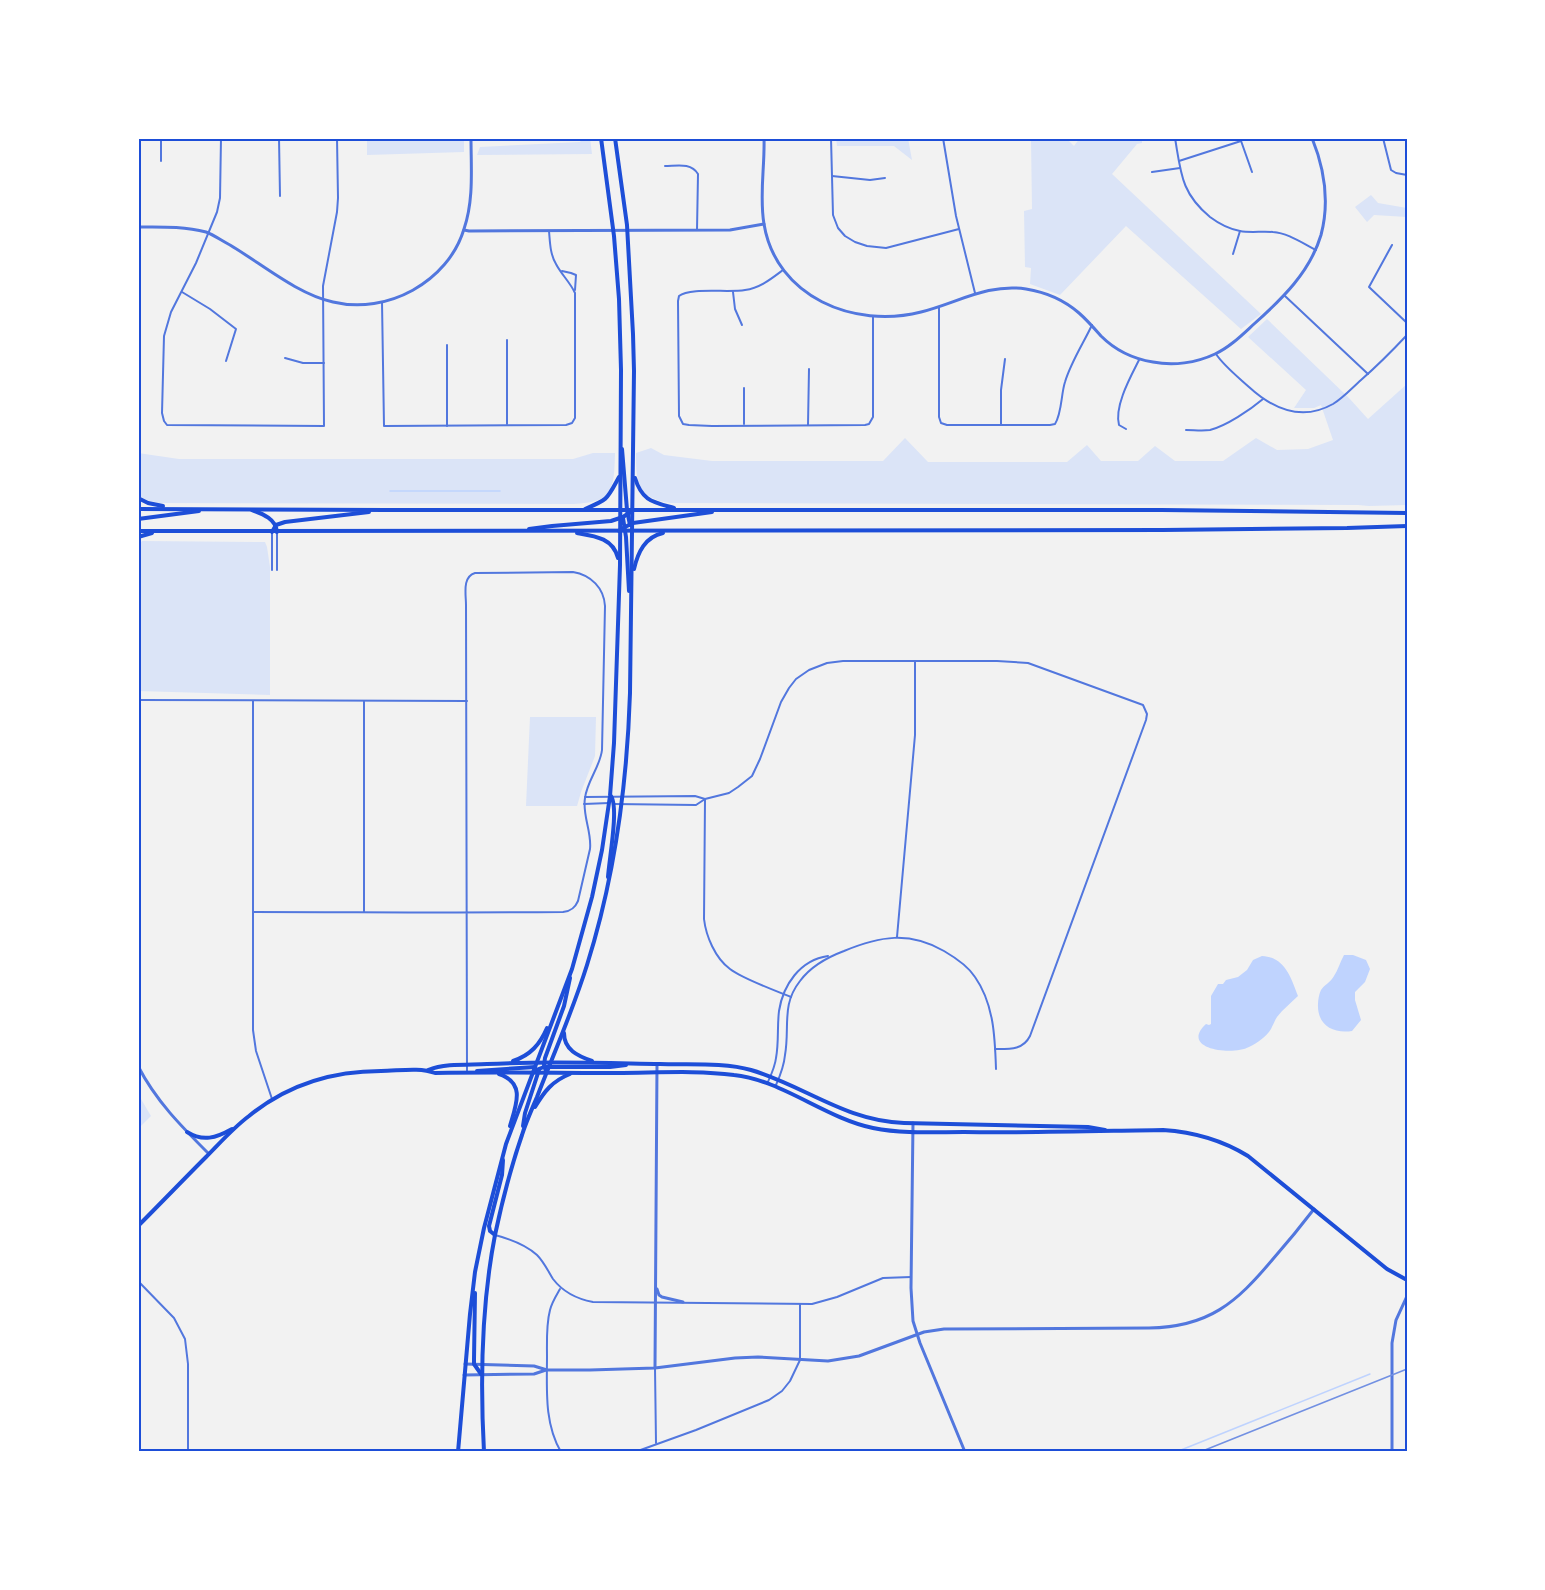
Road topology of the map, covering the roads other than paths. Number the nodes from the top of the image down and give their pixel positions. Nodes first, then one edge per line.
1 (161, 138) edge
2 (221, 138) edge
3 (279, 138) edge
4 (337, 138) edge
5 (471, 138) edge
6 (601, 138) edge
7 (615, 138) edge
8 (764, 138) edge
9 (831, 138) edge
10 (943, 138) edge
11 (1175, 138) edge
12 (1312, 138) edge
13 (1383, 138) edge
14 (1241, 140) edge
15 (161, 161) dead end
16 (1179, 161) junction
17 (664, 166) dead end
18 (1180, 168) junction
19 (1152, 172) dead end
20 (1252, 172) dead end
21 (1407, 174) edge
22 (832, 176) junction
23 (885, 178) dead end
24 (279, 196) dead end
25 (764, 224) junction
26 (138, 227) edge
27 (958, 229) junction
28 (464, 230) junction
29 (614, 230) junction
30 (627, 230) junction
31 (697, 230) junction
32 (549, 231) junction
33 (1240, 231) junction
34 (209, 233) junction
35 (1392, 245) dead end
36 (1316, 250) junction
37 (1233, 254) dead end
38 (783, 270) junction
39 (560, 271) junction
40 (181, 292) junction
41 (733, 292) junction
42 (574, 293) junction
43 (975, 293) junction
44 (1284, 296) junction
45 (323, 299) junction
46 (382, 302) junction
47 (939, 307) junction
48 (873, 316) junction
49 (1407, 323) edge
50 (742, 325) dead end
51 (1092, 325) junction
52 (1407, 335) edge
53 (507, 340) dead end
54 (447, 345) dead end
55 (1216, 354) junction
56 (285, 358) dead end
57 (1005, 359) dead end
58 (1139, 359) junction
59 (226, 361) dead end
60 (324, 363) junction
61 (808, 369) dead end
62 (1368, 374) junction
63 (744, 388) dead end
64 (1263, 399) junction
65 (620, 421) junction
66 (507, 425) junction
67 (744, 425) junction
68 (808, 425) junction
69 (1000, 425) junction
70 (447, 426) junction
71 (1126, 429) dead end
72 (1186, 430) dead end
73 (633, 473) junction
74 (620, 476) junction
75 (138, 498) edge
76 (178, 508) junction
77 (230, 508) junction
78 (138, 509) edge
79 (208, 509) junction
80 (677, 509) junction
81 (734, 509) junction
82 (387, 510) junction
83 (580, 510) junction
84 (620, 510) junction
85 (1407, 513) edge
86 (626, 514) junction
87 (138, 519) edge
88 (631, 524) junction
89 (276, 525) junction
90 (1407, 526) edge
91 (623, 530) junction
92 (138, 531) edge
93 (158, 531) junction
94 (514, 531) junction
95 (561, 531) junction
96 (632, 531) junction
97 (676, 531) junction
98 (275, 532) junction
99 (138, 537) edge
100 (620, 565) junction
101 (272, 570) dead end
102 (277, 570) dead end
103 (632, 575) junction
104 (631, 618) junction
105 (915, 661) junction
106 (138, 700) edge
107 (253, 701) junction
108 (364, 701) junction
109 (466, 701) junction
110 (585, 796) junction
111 (610, 796) junction
112 (622, 796) junction
113 (705, 799) junction
114 (584, 804) junction
115 (616, 804) junction
116 (607, 889) junction
117 (253, 912) junction
118 (364, 912) junction
119 (466, 912) junction
120 (897, 937) junction
121 (831, 956) junction
122 (572, 969) junction
123 (784, 994) junction
124 (791, 996) junction
125 (565, 1027) junction
126 (995, 1049) junction
127 (550, 1062) junction
128 (599, 1063) junction
129 (489, 1064) junction
130 (631, 1064) junction
131 (657, 1064) junction
132 (466, 1065) junction
133 (138, 1066) edge
134 (541, 1067) junction
135 (996, 1069) dead end
136 (428, 1070) junction
137 (469, 1072) junction
138 (483, 1073) junction
139 (594, 1073) junction
140 (657, 1073) junction
141 (771, 1076) junction
142 (778, 1079) junction
143 (767, 1084) junction
144 (775, 1087) junction
145 (272, 1099) junction
146 (527, 1120) junction
147 (912, 1123) junction
148 (235, 1127) junction
149 (1114, 1131) junction
150 (187, 1132) junction
151 (912, 1132) junction
152 (522, 1135) junction
153 (506, 1144) junction
154 (504, 1150) junction
155 (209, 1154) junction
156 (1314, 1209) junction
157 (138, 1226) edge
158 (495, 1235) junction
159 (475, 1272) junction
160 (656, 1274) junction
161 (911, 1277) junction
162 (1407, 1280) edge
163 (138, 1281) edge
164 (561, 1288) junction
165 (1407, 1296) edge
166 (656, 1302) junction
167 (683, 1302) junction
168 (800, 1304) junction
169 (917, 1335) junction
170 (800, 1360) junction
171 (465, 1364) junction
172 (474, 1364) junction
173 (481, 1364) junction
174 (655, 1368) junction
175 (547, 1370) junction
176 (464, 1375) junction
177 (481, 1375) junction
178 (656, 1445) junction
179 (188, 1452) edge
180 (458, 1452) edge
181 (484, 1452) edge
182 (561, 1452) edge
183 (635, 1452) edge
184 (965, 1452) edge
185 (1392, 1452) edge

1 - 15 street
2 - 34 street
3 - 24 street
4 - 45 street
5 - 28 street
6 - 29 main road
7 - 30 main road
8 - 25 street
9 - 22 street
10 - 27 street
11 - 16 street
12 - 36 street
13 - 21 street
14 - 16 street
14 - 20 street
16 - 18 street
17 - 31 street
18 - 19 street
18 - 33 street
22 - 23 street
22 - 27 street
25 - 31 street
25 - 38 street
26 - 34 street
27 - 43 street
28 - 32 street
28 - 46 street
29 - 30 street
29 - 32 street
29 - 65 main road
30 - 31 street
30 - 73 main road
32 - 39 street
33 - 36 street
33 - 37 street
34 - 40 street
34 - 45 street
35 - 49 street
36 - 44 street
38 - 41 street
38 - 48 street
39 - 42 street
39 - 42 street
40 - 59 street
40 - 60 street
41 - 50 street
41 - 67 street
42 - 66 street
43 - 47 street
43 - 51 street
44 - 55 street
44 - 62 street
45 - 46 street
45 - 60 street
46 - 70 street
47 - 48 street
47 - 69 street
48 - 68 street
51 - 58 street
51 - 69 street
52 - 62 street
53 - 66 street
54 - 70 street
55 - 58 street
55 - 64 street
56 - 60 street
57 - 69 street
58 - 71 street
61 - 68 street
62 - 64 street
63 - 67 street
64 - 72 street
65 - 74 main road
65 - 86 main road
66 - 70 street
67 - 68 street
73 - 80 main road
73 - 86 main road
74 - 83 main road
74 - 84 main road
75 - 76 main road
76 - 78 main road
76 - 79 main road
77 - 79 main road
77 - 82 main road
77 - 89 main road
79 - 87 main road
80 - 81 main road
80 - 86 main road
81 - 85 main road
81 - 88 main road
82 - 83 main road
82 - 89 main road
83 - 84 main road
84 - 86 main road
86 - 88 main road
86 - 91 main road
86 - 94 main road
88 - 91 main road
88 - 96 main road
89 - 98 main road
90 - 97 main road
91 - 95 main road
91 - 96 main road
91 - 100 main road
91 - 104 main road
92 - 93 main road
93 - 98 main road
93 - 99 main road
94 - 95 main road
94 - 98 main road
95 - 100 main road
96 - 97 main road
96 - 103 main road
97 - 103 main road
98 - 101 street
98 - 102 street
100 - 111 main road
103 - 104 main road
104 - 112 main road
105 - 113 street
105 - 120 street
105 - 126 street
106 - 107 street
107 - 108 street
107 - 117 street
108 - 109 street
108 - 118 street
109 - 110 street
109 - 119 street
110 - 111 street
110 - 114 street
111 - 112 street
111 - 115 main road
112 - 113 street
112 - 115 main road
113 - 115 street
113 - 123 street
114 - 115 street
114 - 119 street
115 - 116 main road
115 - 116 main road
115 - 122 main road
116 - 125 main road
117 - 118 street
117 - 145 street
118 - 119 street
119 - 132 street
120 - 121 street
120 - 126 street
121 - 123 street
121 - 124 street
122 - 129 main road
122 - 134 main road
123 - 124 street
123 - 141 street
124 - 142 street
125 - 127 main road
125 - 128 main road
126 - 135 street
127 - 128 main road
127 - 134 main road
128 - 130 main road
129 - 132 main road
129 - 134 main road
130 - 131 main road
130 - 134 main road
131 - 140 street
131 - 141 main road
132 - 136 main road
132 - 137 street
133 - 150 street
134 - 137 main road
134 - 138 main road
134 - 139 main road
134 - 146 main road
134 - 152 main road
134 - 153 main road
136 - 137 main road
136 - 145 main road
137 - 138 main road
138 - 153 main road
139 - 140 main road
139 - 146 main road
140 - 143 main road
140 - 160 street
141 - 142 main road
141 - 143 street
142 - 144 street
142 - 147 main road
143 - 144 main road
144 - 151 main road
145 - 148 main road
146 - 152 main road
147 - 149 main road
147 - 151 street
148 - 150 main road
148 - 155 main road
149 - 151 main road
149 - 156 main road
150 - 155 street
151 - 161 street
152 - 158 main road
153 - 154 main road
154 - 158 main road
154 - 159 main road
155 - 157 main road
156 - 162 main road
156 - 169 street
158 - 164 street
158 - 173 main road
159 - 171 main road
159 - 172 main road
160 - 166 street
160 - 167 street
161 - 168 street
161 - 169 street
163 - 179 street
164 - 166 street
164 - 175 street
165 - 185 street
166 - 167 street
166 - 174 street
167 - 168 street
168 - 170 street
169 - 170 street
169 - 184 street
170 - 174 street
170 - 178 street
171 - 172 street
171 - 176 main road
172 - 173 street
172 - 177 main road
173 - 175 street
173 - 177 main road
174 - 175 street
174 - 178 street
175 - 177 street
175 - 182 street
176 - 177 street
176 - 180 main road
177 - 181 main road
178 - 183 street

